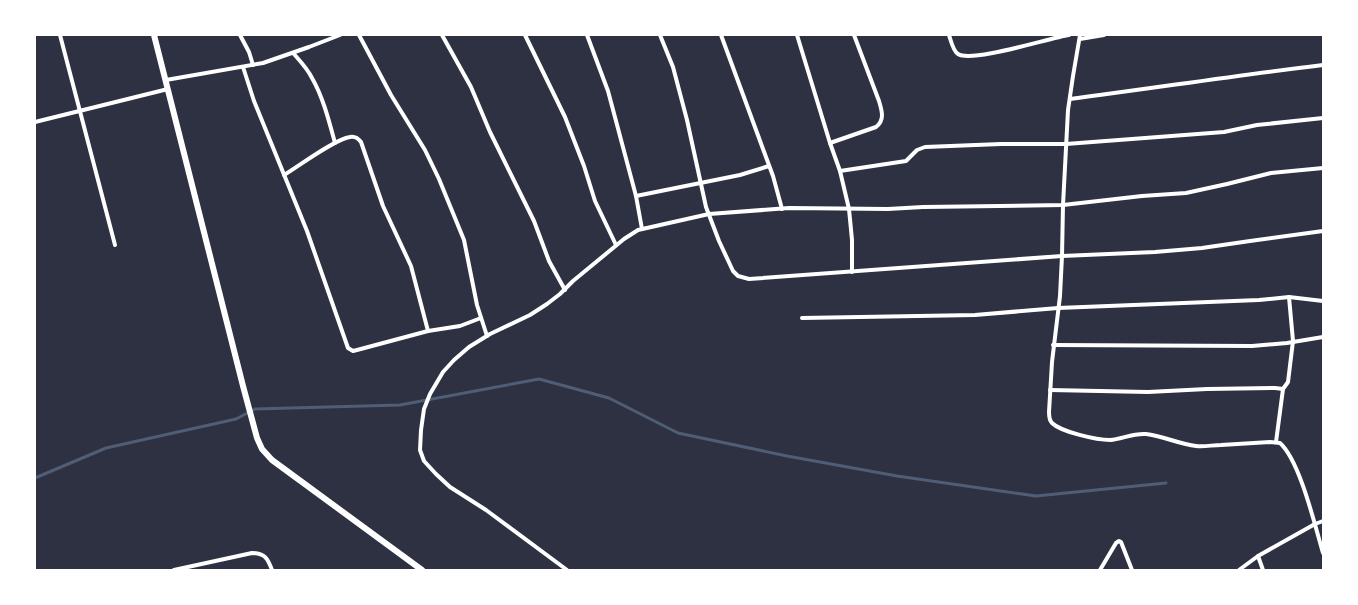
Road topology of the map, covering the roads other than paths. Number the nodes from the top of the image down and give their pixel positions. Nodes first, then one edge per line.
1 (60, 35) edge
2 (154, 35) edge
3 (240, 35) edge
4 (340, 35) edge
5 (359, 35) edge
6 (442, 35) edge
7 (525, 35) edge
8 (587, 35) edge
9 (660, 35) edge
10 (721, 35) edge
11 (798, 35) edge
12 (854, 35) edge
13 (949, 35) edge
14 (1069, 35) edge
15 (1104, 35) edge
16 (1080, 37) edge
17 (294, 53) junction
18 (253, 65) junction
19 (1323, 65) edge
20 (243, 67) junction
21 (166, 80) junction
22 (168, 90) junction
23 (1070, 99) junction
24 (80, 110) junction
25 (1323, 118) edge
26 (35, 122) edge
27 (335, 143) junction
28 (830, 143) junction
29 (1066, 144) junction
30 (769, 166) junction
31 (1323, 168) edge
32 (840, 171) junction
33 (284, 175) junction
34 (700, 183) junction
35 (636, 196) junction
36 (1063, 205) junction
37 (782, 209) junction
38 (849, 209) junction
39 (708, 214) junction
40 (642, 229) junction
41 (1323, 231) edge
42 (115, 245) dead end
43 (616, 245) junction
44 (1062, 256) junction
45 (852, 272) junction
46 (565, 290) junction
47 (1289, 297) junction
48 (1323, 301) edge
49 (1058, 308) junction
50 (481, 318) junction
51 (802, 318) dead end
52 (428, 331) junction
53 (487, 336) junction
54 (1323, 337) edge
55 (1293, 341) junction
56 (1053, 345) junction
57 (1283, 389) junction
58 (1050, 390) junction
59 (1276, 442) junction
60 (1323, 521) edge
61 (1315, 524) junction
62 (1323, 553) edge
63 (1258, 556) junction
64 (174, 570) edge
65 (272, 570) edge
66 (422, 570) edge
67 (567, 570) edge
68 (1100, 570) edge
69 (1132, 570) edge
70 (1239, 570) edge
71 (1263, 570) edge

1 - 24 street
2 - 21 street
3 - 18 street
4 - 17 street
5 - 50 street
6 - 46 street
7 - 43 street
8 - 35 street
9 - 34 street
10 - 30 street
11 - 28 street
12 - 28 street
13 - 14 street
15 - 16 street
16 - 23 street
17 - 18 street
17 - 27 street
18 - 20 street
19 - 23 street
20 - 21 street
20 - 33 street
21 - 22 street
22 - 24 street
22 - 66 street
23 - 29 street
24 - 26 street
24 - 42 street
25 - 29 street
27 - 33 street
27 - 52 street
28 - 32 street
29 - 32 street
29 - 36 street
30 - 34 street
30 - 37 street
31 - 36 street
32 - 38 street
33 - 52 street
34 - 35 street
34 - 39 street
35 - 40 street
36 - 38 street
36 - 44 street
37 - 38 street
37 - 39 street
38 - 45 street
39 - 40 street
39 - 45 street
40 - 43 street
41 - 44 street
43 - 46 street
44 - 45 street
44 - 49 street
46 - 53 street
47 - 48 street
47 - 49 street
47 - 55 street
49 - 51 street
49 - 56 street
50 - 52 street
50 - 53 street
53 - 67 street
54 - 55 street
55 - 56 street
55 - 57 street
56 - 58 street
57 - 58 street
57 - 59 street
58 - 59 street
59 - 61 street
60 - 61 street
61 - 62 street
61 - 63 street
63 - 70 street
63 - 71 street
64 - 65 street
68 - 69 street

